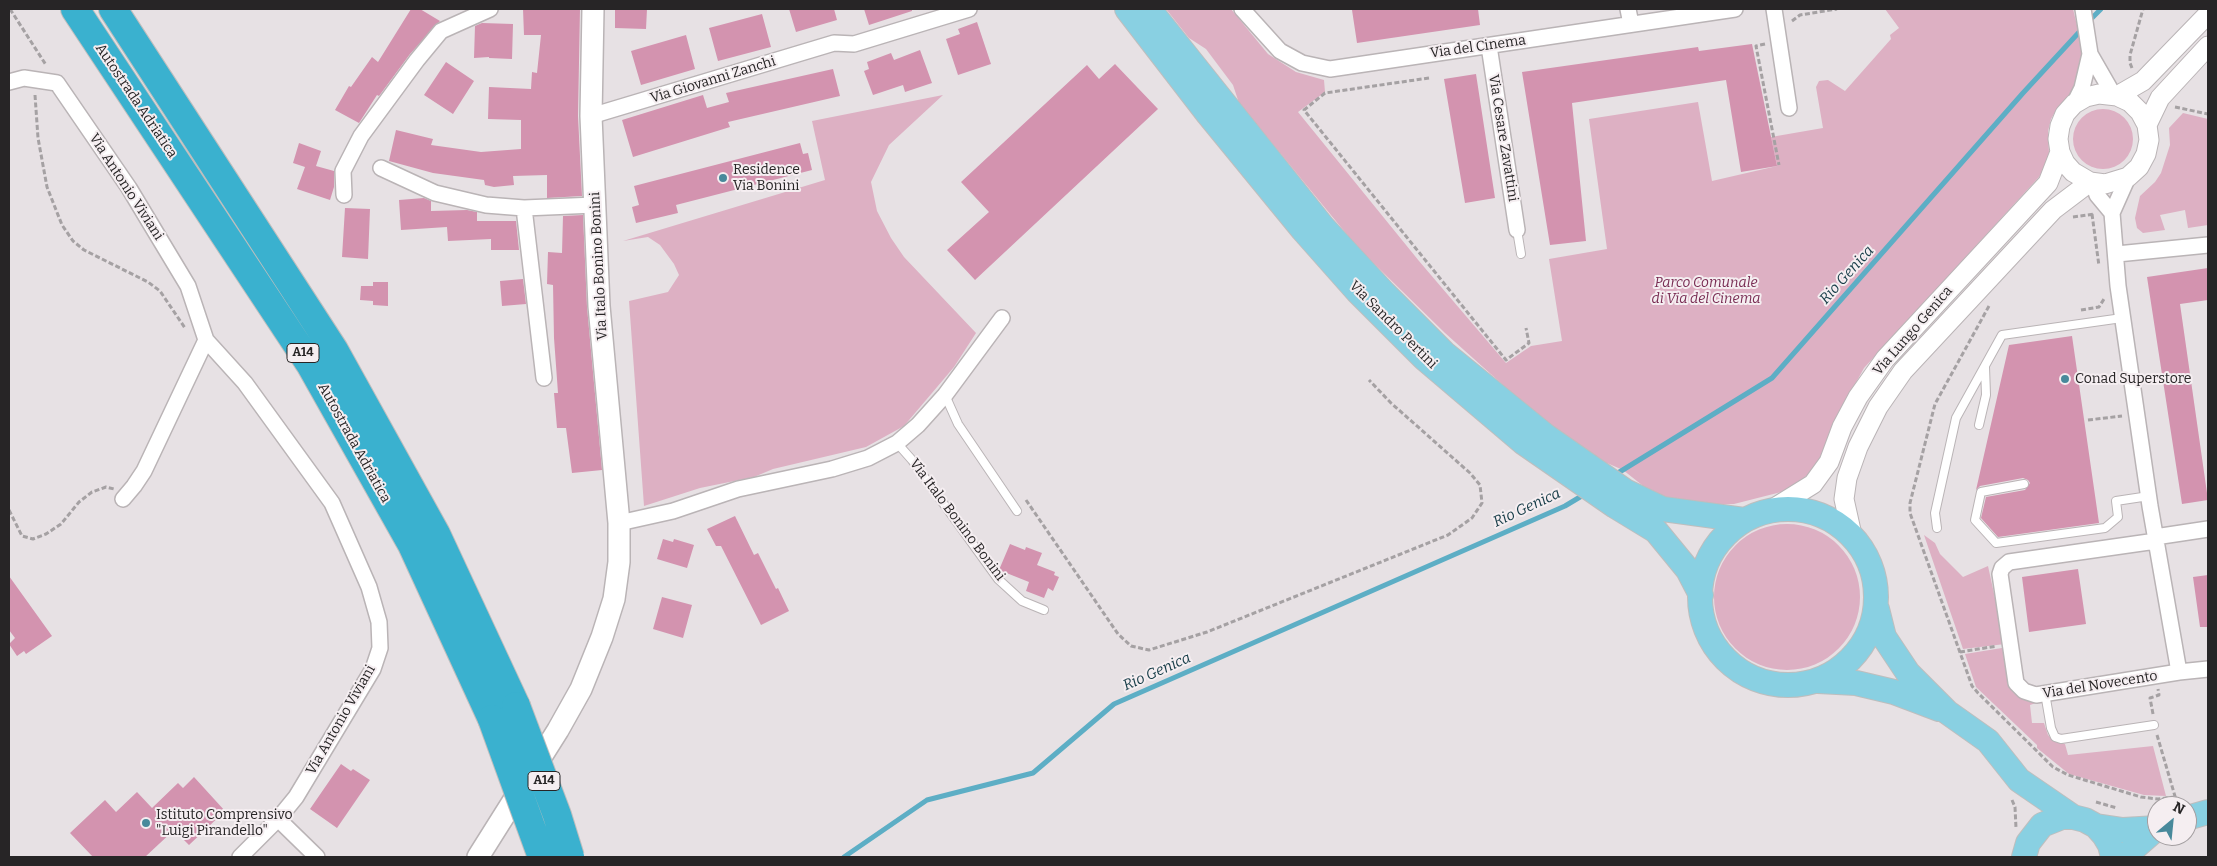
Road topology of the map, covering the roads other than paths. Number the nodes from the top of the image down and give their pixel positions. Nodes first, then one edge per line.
1 (75, 9) edge
2 (113, 9) edge
3 (490, 9) edge
4 (593, 9) edge
5 (969, 9) edge
6 (1127, 9) edge
7 (1149, 9) edge
8 (1242, 9) edge
9 (1628, 9) edge
10 (1735, 9) edge
11 (1774, 9) edge
12 (2083, 9) edge
13 (2208, 14) edge
14 (1631, 24) junction
15 (1489, 46) junction
16 (2208, 46) edge
17 (2090, 54) junction
18 (9, 82) edge
19 (2115, 95) junction
20 (2074, 104) junction
21 (1789, 108) dead end
22 (591, 116) junction
23 (2147, 125) junction
24 (2060, 152) junction
25 (381, 168) dead end
26 (2128, 177) junction
27 (2092, 183) junction
28 (344, 194) dead end
29 (595, 205) junction
30 (524, 208) junction
31 (2112, 212) junction
32 (1517, 230) joint
33 (2208, 245) edge
34 (1521, 254) dead end
35 (2117, 254) junction
36 (1002, 318) dead end
37 (2122, 318) junction
38 (206, 340) junction
39 (1985, 366) junction
40 (544, 378) dead end
41 (945, 395) junction
42 (1979, 424) dead end
43 (897, 444) junction
44 (1572, 466) junction
45 (2024, 484) dead end
46 (126, 496) road end
47 (2148, 496) junction
48 (1620, 498) junction
49 (1017, 510) dead end
50 (1772, 510) junction
51 (1744, 520) junction
52 (619, 523) junction
53 (1937, 528) dead end
54 (2208, 529) edge
55 (1852, 535) junction
56 (2156, 539) junction
57 (1701, 595) junction
58 (1876, 608) junction
59 (1044, 610) dead end
60 (2208, 669) edge
61 (2179, 672) junction
62 (1818, 681) junction
63 (2045, 693) junction
64 (1947, 712) junction
65 (2154, 725) road end
66 (2016, 789) junction
67 (2073, 817) junction
68 (278, 820) junction
69 (2096, 826) junction
70 (2147, 829) edge
71 (2147, 837) edge
72 (2024, 846) edge
73 (240, 857) edge
74 (317, 857) edge
75 (478, 857) edge
76 (542, 857) edge
77 (570, 857) edge
78 (2113, 857) edge
79 (2124, 857) edge

1 - 76 highway, Autostrada Adriatica / A14, bridge
2 - 77 highway, Autostrada Adriatica / A14, bridge
3 - 28 street
4 - 22 main road, Via Italo Bonino Bonini
5 - 22 street, Via Giovanni Zanchi
6 - 44 main road, Via Sandro Pertini
7 - 44 main road, Via Sandro Pertini
8 - 15 street, Via del Cinema
9 - 14 street
10 - 14 street, Via del Cinema
11 - 21 street
12 - 17 street
13 - 19 street
14 - 15 street, Via del Cinema
15 - 32 street, Via Cesare Zavattini
16 - 23 street
17 - 19 street
17 - 20 street
18 - 38 street, Via Antonio Viviani
19 - 20 street
19 - 23 street
20 - 24 street, Via Lungo Genica
22 - 29 main road, Via Italo Bonino Bonini
23 - 26 street
24 - 27 street
24 - 50 street, Via Lungo Genica
25 - 30 street
26 - 27 street
26 - 31 street
27 - 31 street
27 - 55 street, Via Lungo Genica
29 - 30 street
29 - 52 main road, Via Italo Bonino Bonini
30 - 40 street
31 - 35 street
32 - 34 lane
33 - 35 street
35 - 37 street
36 - 41 street
37 - 39 lane
37 - 47 street
38 - 46 street
38 - 68 street, Via Antonio Viviani
39 - 42 lane
39 - 53 lane
41 - 43 street
41 - 49 lane
43 - 52 street
43 - 59 lane, Via Italo Bonino Bonini
44 - 48 main road, Via Sandro Pertini
45 - 47 lane
47 - 56 street
48 - 51 main road, Via Sandro Pertini
48 - 57 main road, Via Sandro Pertini
50 - 51 main road
50 - 55 main road
51 - 57 main road
52 - 75 main road, Via Italo Bonino Bonini
54 - 56 street, Via del Novecento
55 - 58 main road
56 - 61 street
56 - 63 street, Via del Novecento
57 - 62 main road
58 - 62 main road
58 - 64 main road
60 - 61 street, Via del Novecento
61 - 63 street, Via del Novecento
62 - 64 main road
63 - 65 lane
64 - 66 main road
66 - 67 main road
66 - 72 main road
67 - 69 main road
67 - 72 main road
68 - 73 street, Via Antonio Viviani
68 - 74 street
69 - 70 main road
69 - 78 main road
71 - 79 main road

